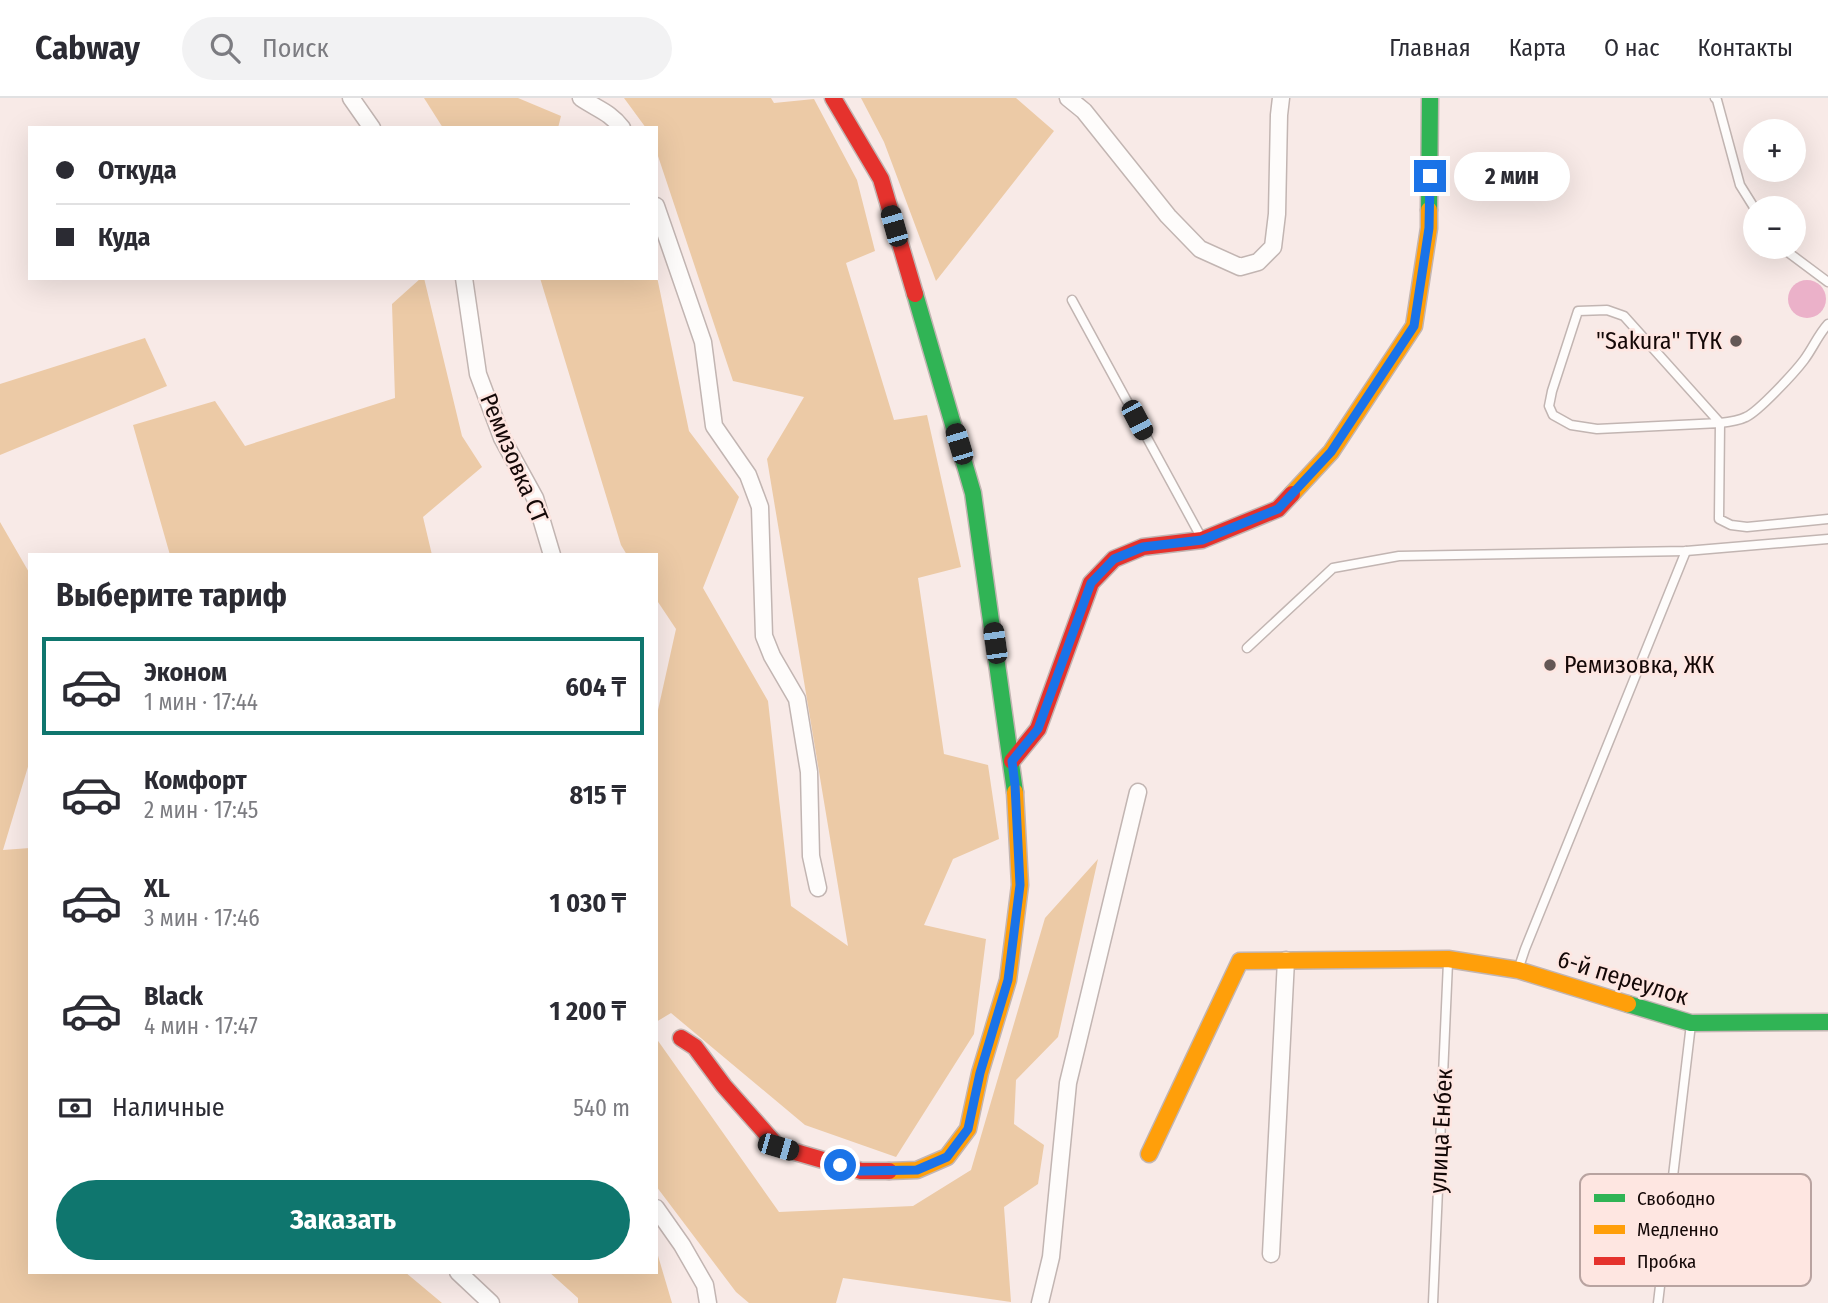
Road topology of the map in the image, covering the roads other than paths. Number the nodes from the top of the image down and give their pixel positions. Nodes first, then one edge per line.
1 (351, 98) edge
2 (581, 98) edge
3 (833, 98) edge
4 (1068, 98) edge
5 (1281, 98) edge
6 (1430, 98) edge
7 (1715, 98) edge
8 (371, 126) edge
9 (620, 126) edge
10 (1747, 196) edge
11 (658, 212) edge
12 (1797, 259) edge
13 (464, 280) edge
14 (1828, 282) edge
15 (1072, 300) dead end
16 (1828, 324) edge
17 (1720, 423) junction
18 (1828, 519) edge
19 (1828, 539) edge
20 (1202, 540) junction
21 (1686, 551) junction
22 (551, 553) edge
23 (1247, 648) dead end
24 (1012, 761) junction
25 (1138, 792) dead end
26 (818, 888) dead end
27 (1448, 959) junction
28 (1286, 960) junction
29 (1518, 970) junction
30 (1828, 1022) edge
31 (1691, 1023) junction
32 (681, 1038) dead end
33 (1149, 1154) dead end
34 (1673, 1174) edge
35 (658, 1211) edge
36 (1271, 1254) dead end
37 (460, 1274) edge
38 (491, 1303) edge
39 (708, 1303) edge
40 (1040, 1303) edge
41 (1433, 1303) edge

1 - 8 street
2 - 9 street
3 - 24 street
4 - 5 street
6 - 20 street
7 - 10 lane
11 - 26 street
12 - 14 lane
13 - 22 street, Ремизовка СТ
15 - 20 lane
16 - 17 lane
17 - 17 lane
17 - 18 lane
19 - 21 lane
20 - 24 street
21 - 23 lane
21 - 29 lane
24 - 32 street
25 - 40 street
27 - 28 street, 6-й переулок
27 - 29 street, 6-й переулок
27 - 41 lane, улица Енбек
28 - 33 street, 6-й переулок
28 - 36 street
29 - 31 street, 6-й переулок
30 - 31 street, 6-й переулок
31 - 34 lane
35 - 39 street
37 - 38 street

